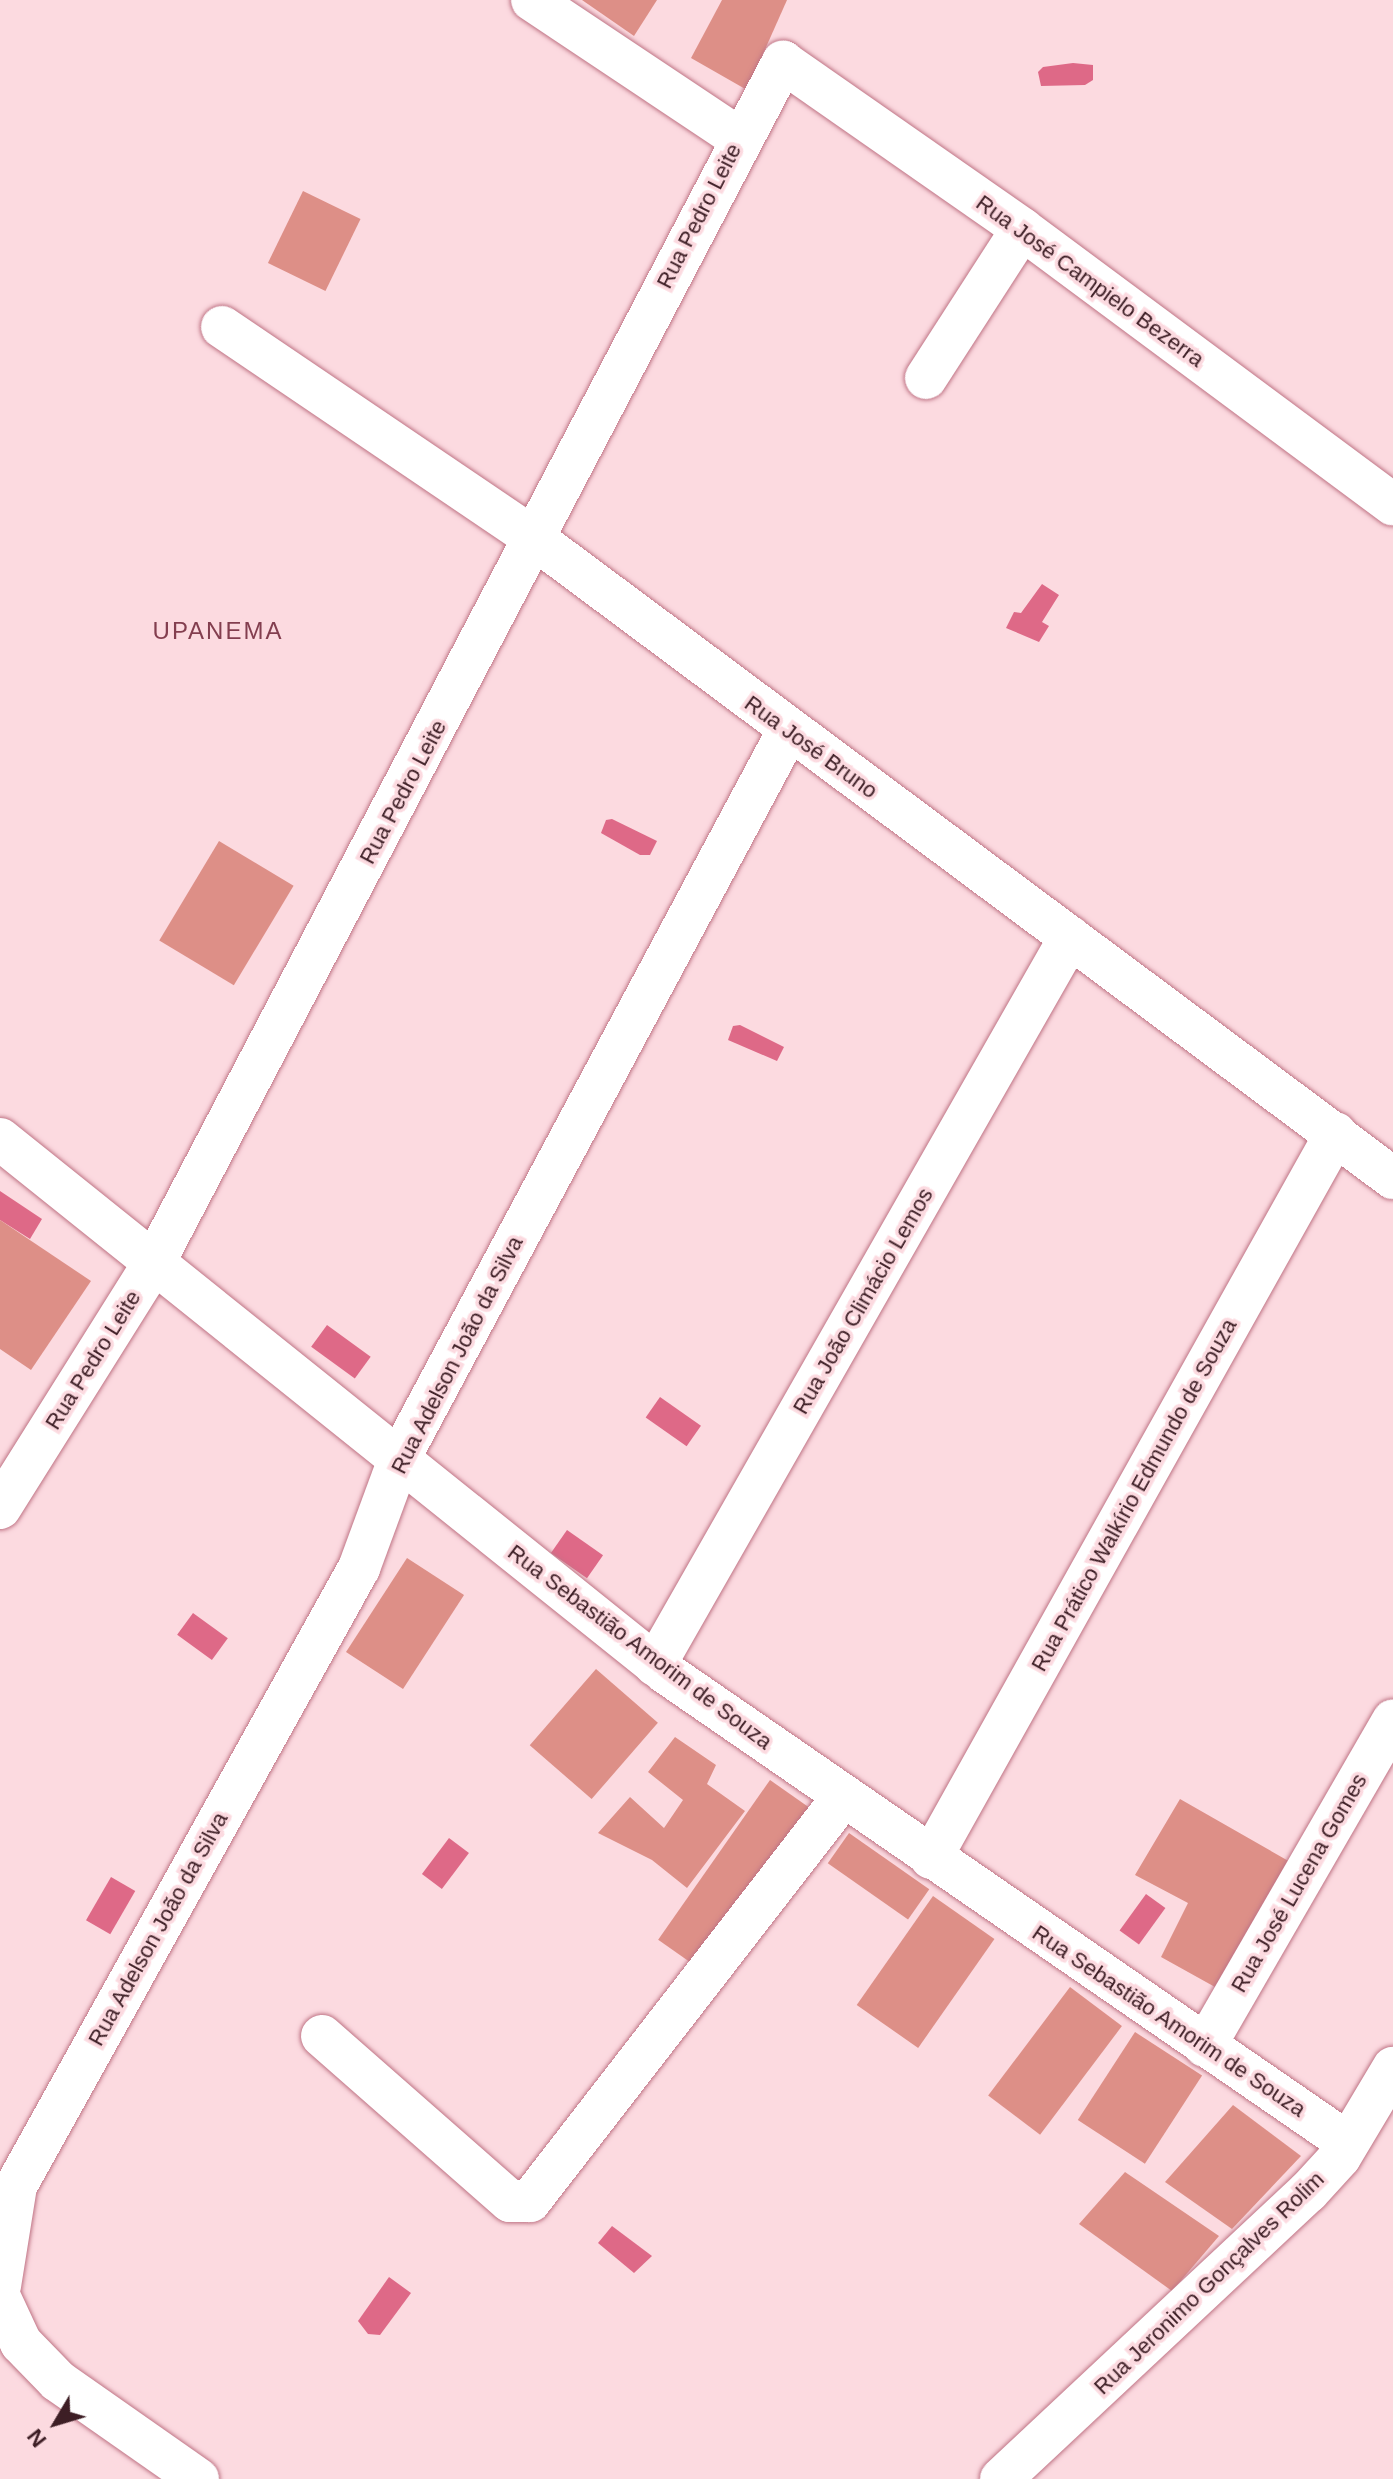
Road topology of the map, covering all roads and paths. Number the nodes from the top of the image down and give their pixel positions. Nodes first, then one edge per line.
1 (532, 0) edge
2 (783, 62) joint
3 (739, 138) junction
4 (1022, 229) junction
5 (222, 327) dead end
6 (926, 378) dead end
7 (1393, 505) edge
8 (535, 539) junction
9 (788, 731) junction
10 (1070, 937) junction
11 (1336, 1133) junction
12 (0, 1139) edge
13 (1393, 1178) edge
14 (155, 1261) junction
15 (399, 1459) junction
16 (0, 1508) edge
17 (655, 1665) junction
18 (1393, 1720) edge
19 (843, 1797) junction
20 (931, 1858) junction
21 (322, 2036) dead end
22 (1205, 2046) junction
23 (1393, 2068) edge
24 (1348, 2143) junction
25 (8, 2180) edge
26 (0, 2286) edge
27 (0, 2298) edge
28 (198, 2479) edge
29 (1001, 2479) edge

1 - 3 street
2 - 3 street, Rua Pedro Leite
2 - 4 street, Rua José Campielo Bezerra
3 - 8 street, Rua Pedro Leite
4 - 6 street
4 - 7 street, Rua José Campielo Bezerra
5 - 8 street, Rua José Bruno
8 - 9 street, Rua José Bruno
8 - 14 street, Rua Pedro Leite
9 - 10 street, Rua José Bruno
9 - 15 street, Rua Adelson João da Silva
10 - 11 street, Rua José Bruno
10 - 17 street, Rua João Climácio Lemos
11 - 13 street, Rua José Bruno
11 - 20 street, Rua Prático Walkírio Edmundo de Souza
12 - 14 street, Rua Sebastião Amorim de Souza
14 - 15 street, Rua Sebastião Amorim de Souza
14 - 16 street, Rua Pedro Leite
15 - 17 street, Rua Sebastião Amorim de Souza
15 - 25 street, Rua Adelson João da Silva
17 - 19 street, Rua Sebastião Amorim de Souza
18 - 22 street, Rua José Lucena Gomes
19 - 20 street, Rua Sebastião Amorim de Souza
19 - 21 street
20 - 22 street, Rua Sebastião Amorim de Souza
22 - 24 street, Rua Sebastião Amorim de Souza
23 - 24 street, Rua Jeronimo Gonçalves Rolim
24 - 29 street, Rua Jeronimo Gonçalves Rolim
25 - 26 street, Rua Adelson João da Silva
27 - 28 street

